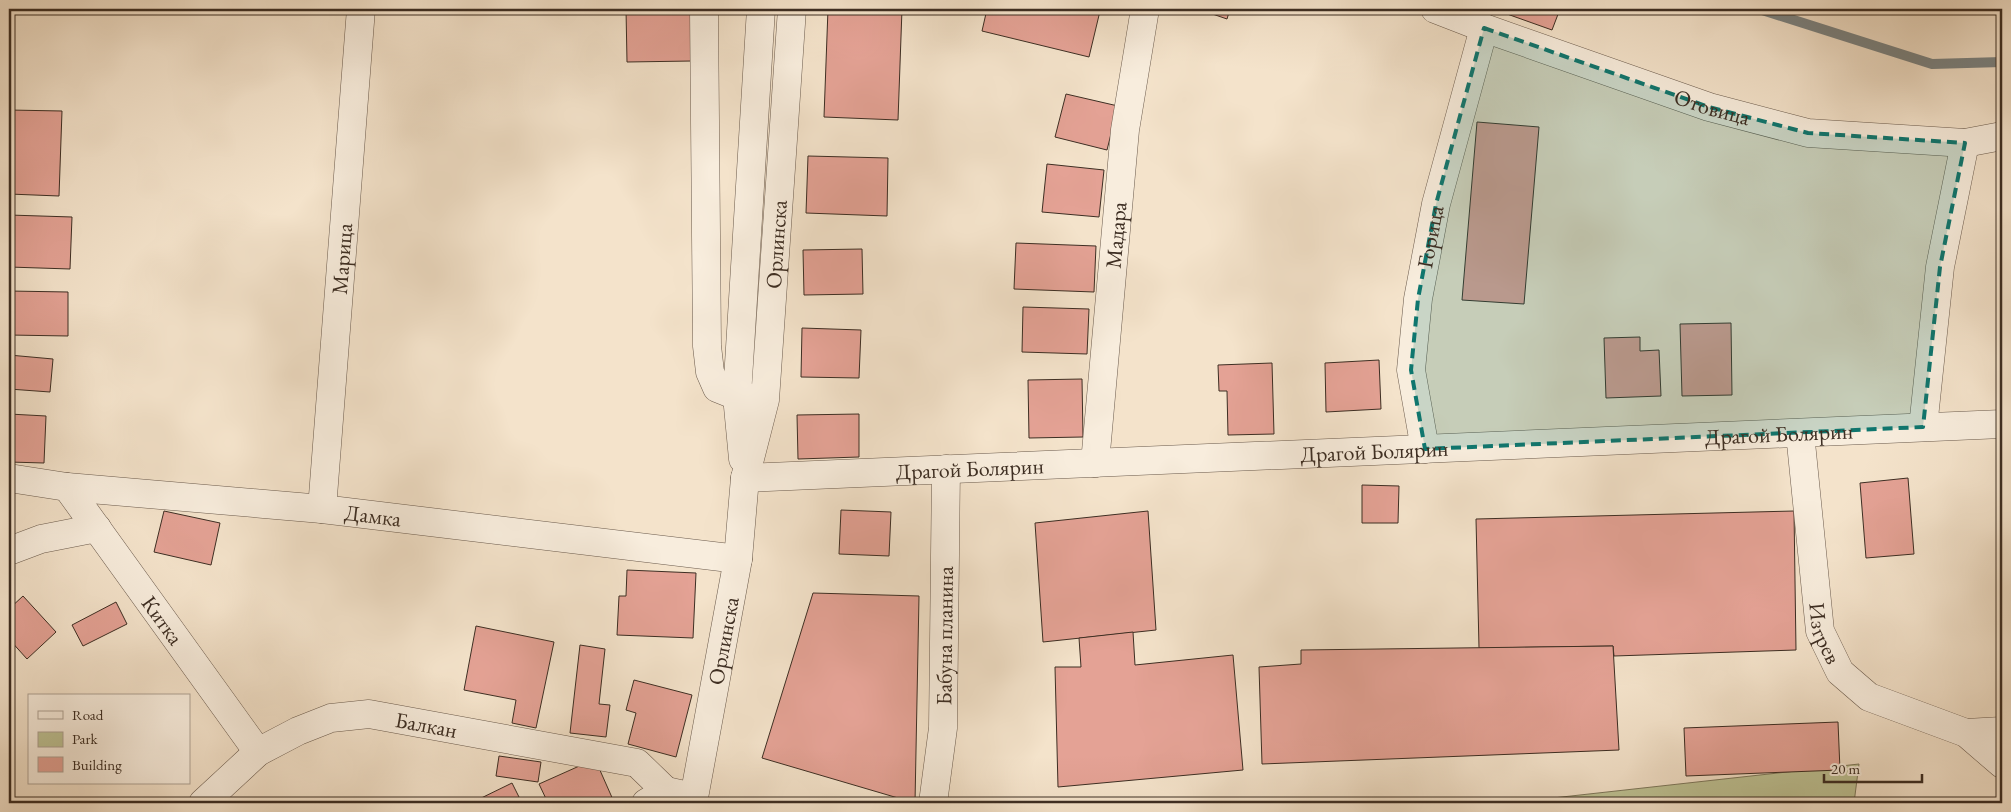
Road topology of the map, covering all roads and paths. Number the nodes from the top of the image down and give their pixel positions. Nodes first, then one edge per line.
1 (361, 9) edge
2 (704, 9) edge
3 (762, 9) edge
4 (792, 9) edge
5 (1145, 9) edge
6 (1435, 9) edge
7 (1484, 28) junction
8 (2002, 136) edge
9 (1965, 143) junction
10 (737, 396) junction
11 (765, 400) junction
12 (2002, 424) edge
13 (1923, 427) junction
14 (1800, 433) junction
15 (1425, 449) junction
16 (1095, 463) junction
17 (946, 469) junction
18 (9, 478) edge
19 (745, 478) junction
20 (67, 487) junction
21 (322, 508) junction
22 (97, 528) junction
23 (9, 551) edge
24 (738, 559) junction
25 (2002, 731) edge
26 (1966, 733) junction
27 (258, 752) junction
28 (2002, 764) edge
29 (656, 797) edge
30 (694, 800) edge
31 (203, 803) edge
32 (933, 803) edge

1 - 21 street, Марица
2 - 10 street
3 - 10 street, Орлинска
4 - 11 street, Орлинска
5 - 16 street, Мадара
6 - 7 street, Отовица
7 - 9 street, Отовица
7 - 15 street, Горица
8 - 9 street, Отовица
9 - 13 street
10 - 11 street
10 - 19 street, Орлинска
11 - 19 street, Орлинска
12 - 13 street, Драгой Болярин
13 - 14 street, Драгой Болярин
14 - 15 street, Драгой Болярин
14 - 26 street, Изгрев
15 - 16 street, Драгой Болярин
16 - 17 street, Драгой Болярин
17 - 19 street, Драгой Болярин
17 - 32 street, Бабуна планина
18 - 20 street, Дамка
19 - 24 street, Орлинска
20 - 21 street, Дамка
20 - 22 street, Китка
21 - 24 street, Дамка
22 - 23 street
22 - 27 street, Китка
24 - 30 street, Орлинска
25 - 26 street
26 - 28 street, Изгрев
27 - 29 street, Балкан
27 - 31 street, Балкан
29 - 30 street

